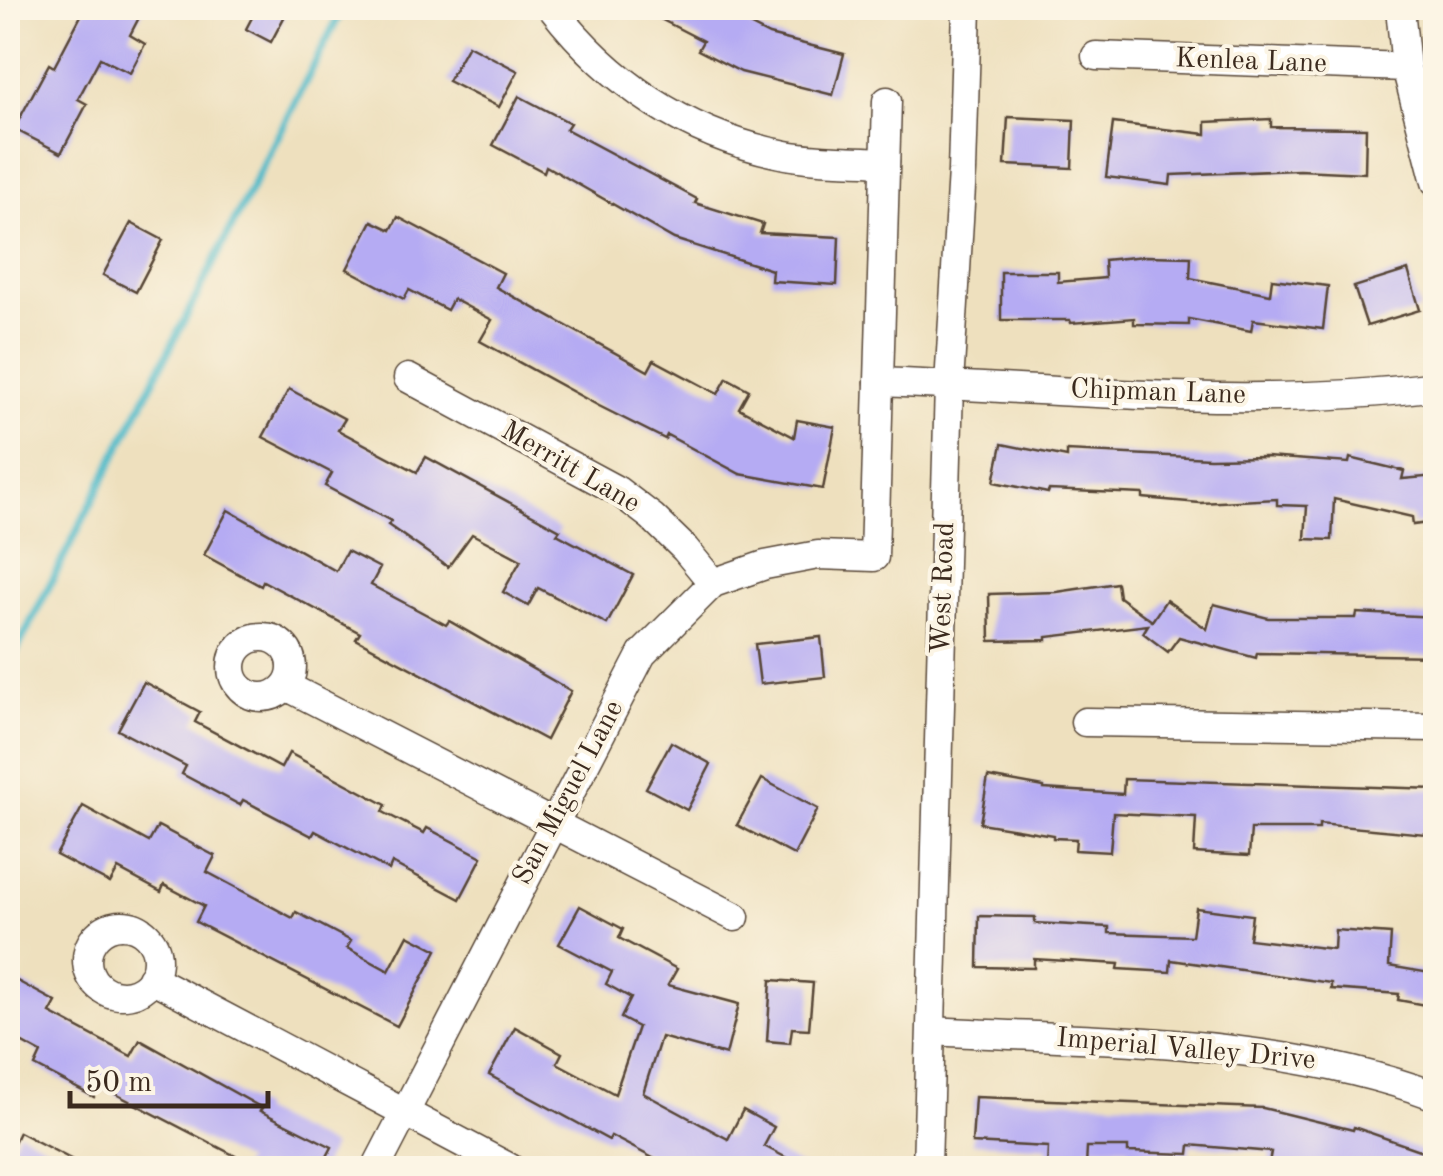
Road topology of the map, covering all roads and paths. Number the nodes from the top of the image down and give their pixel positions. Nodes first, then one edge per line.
1 (552, 8) edge
2 (968, 8) edge
3 (1400, 8) edge
4 (1096, 56) dead end
5 (1406, 67) junction
6 (886, 101) dead end
7 (886, 162) junction
8 (1436, 182) edge
9 (408, 378) dead end
10 (879, 382) junction
11 (950, 385) junction
12 (1436, 386) edge
13 (712, 583) junction
14 (286, 686) dead end
15 (1085, 722) dead end
16 (1436, 727) edge
17 (552, 824) junction
18 (734, 918) dead end
19 (151, 978) dead end
20 (932, 1031) junction
21 (1436, 1096) edge
22 (405, 1113) junction
23 (376, 1168) edge
24 (510, 1168) edge
25 (927, 1168) edge

1 - 7 street
2 - 11 street, West Road
3 - 5 street
4 - 5 street, Kenlea Lane
5 - 8 street
6 - 7 street
7 - 10 street
9 - 13 street, Merritt Lane
10 - 11 street, Chipman Lane
10 - 13 street, San Miguel Lane
11 - 12 street, Chipman Lane
11 - 20 street, West Road
13 - 17 street, San Miguel Lane
14 - 17 street
15 - 16 street
17 - 18 street
17 - 22 street, San Miguel Lane
19 - 22 street
20 - 21 street, Imperial Valley Drive
20 - 25 street, West Road
22 - 23 street, San Miguel Lane
22 - 24 street

